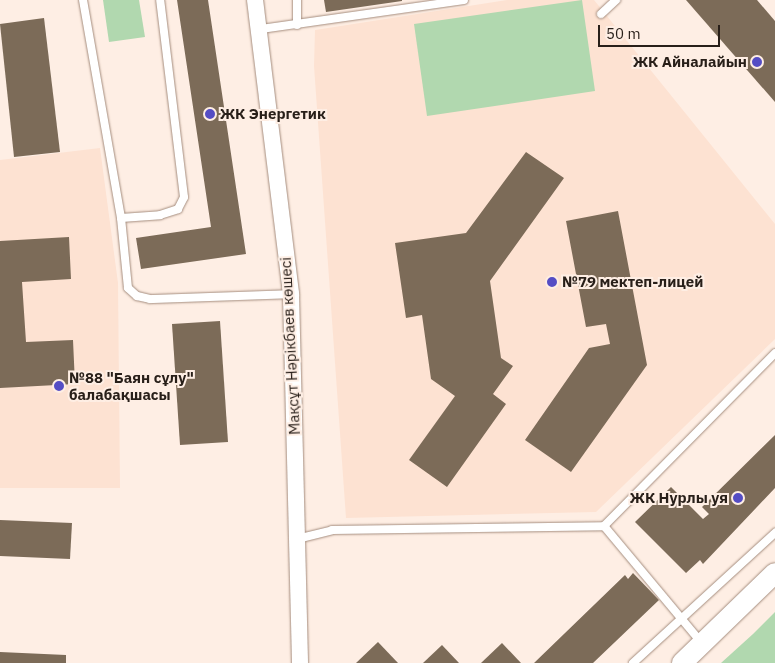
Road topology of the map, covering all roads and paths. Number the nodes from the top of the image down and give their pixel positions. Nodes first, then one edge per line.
1 (83, 0) edge
2 (160, 0) edge
3 (255, 0) edge
4 (297, 0) edge
5 (464, 0) edge
6 (616, 0) edge
7 (601, 14) dead end
8 (297, 25) junction
9 (261, 29) junction
10 (121, 218) junction
11 (291, 294) junction
12 (775, 353) edge
13 (604, 526) junction
14 (775, 533) edge
15 (297, 539) junction
16 (775, 573) edge
17 (682, 621) junction
18 (702, 643) junction
19 (300, 663) edge
20 (633, 663) edge
21 (682, 663) edge

1 - 10 lane
2 - 10 lane
3 - 9 street, Мақсұт Нәрікбаев көшесі
4 - 8 lane
5 - 8 lane
6 - 7 lane
8 - 9 lane
9 - 11 street, Мақсұт Нәрікбаев көшесі
10 - 11 lane
11 - 15 street, Мақсұт Нәрікбаев көшесі
12 - 13 lane
13 - 15 lane
13 - 17 lane
14 - 17 lane
15 - 19 street, Мақсұт Нәрікбаев көшесі
16 - 18 street
17 - 18 lane
17 - 20 lane
18 - 21 street

